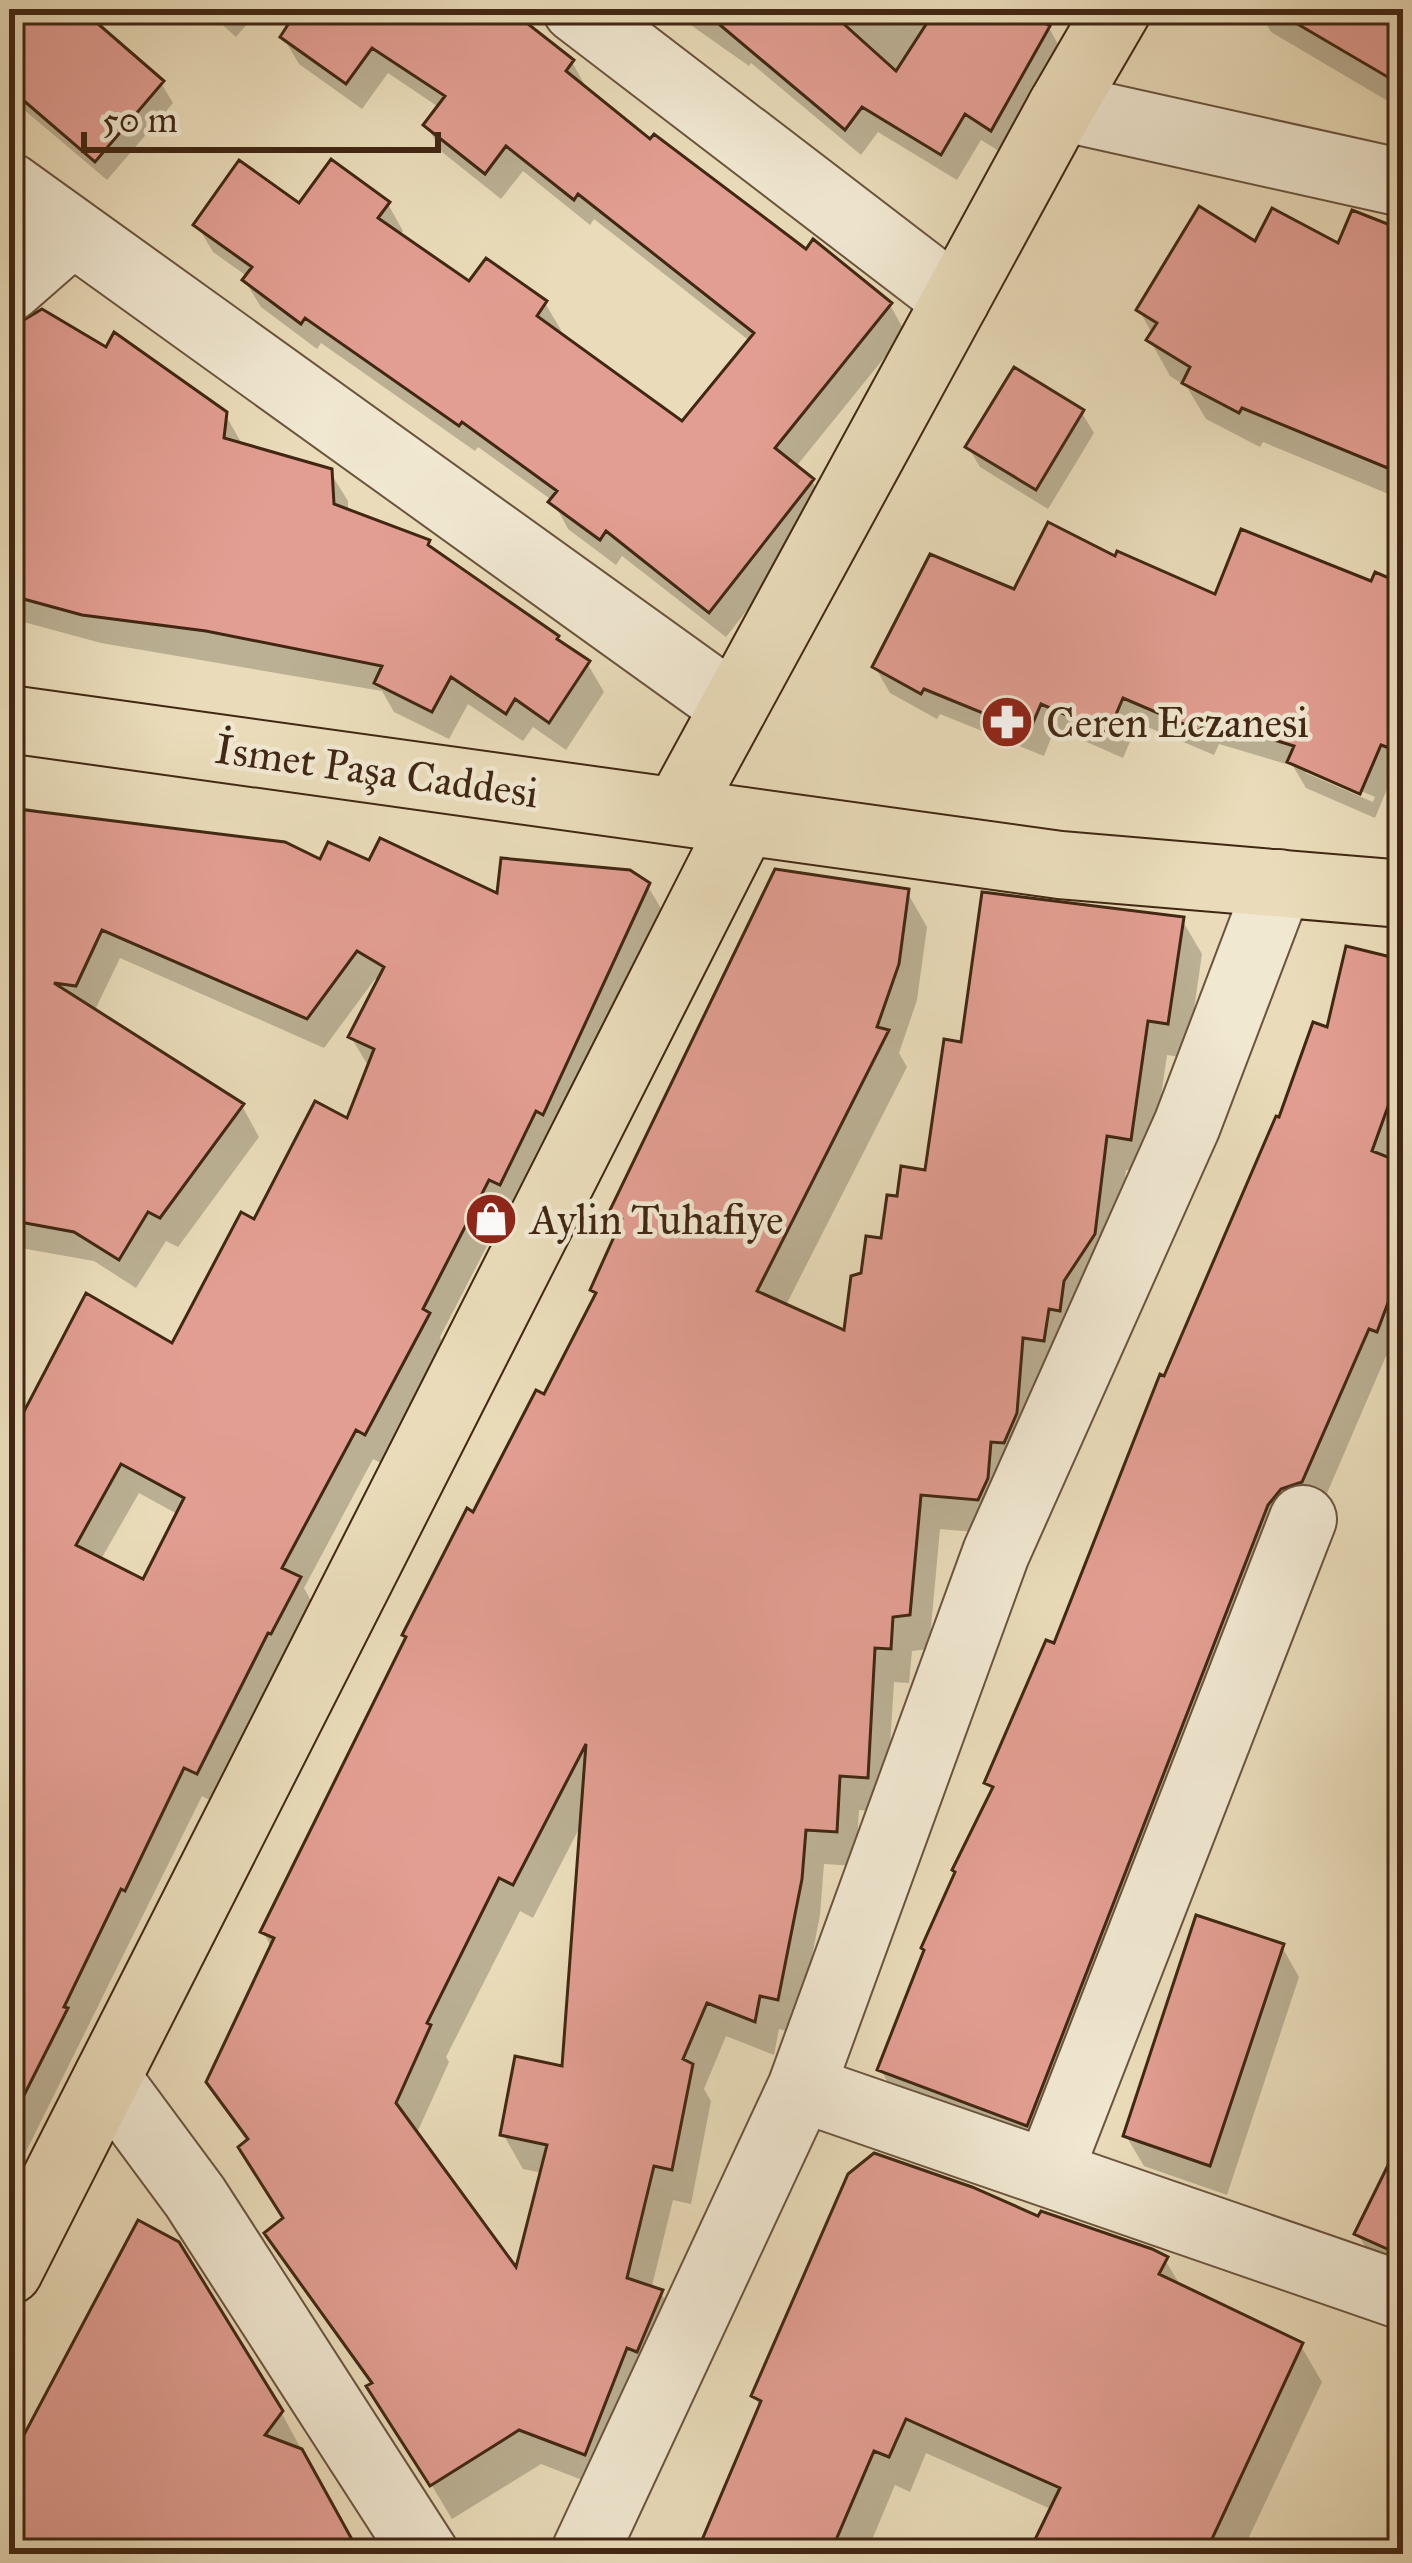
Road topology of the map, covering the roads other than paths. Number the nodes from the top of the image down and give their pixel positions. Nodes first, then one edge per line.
1 (576, 9) edge
2 (1118, 9) edge
3 (1061, 106) junction
4 (1403, 183) edge
5 (9, 186) edge
6 (73, 232) junction
7 (9, 288) edge
8 (956, 300) junction
9 (734, 707) junction
10 (9, 719) edge
11 (677, 812) junction
12 (744, 821) junction
13 (1279, 883) junction
14 (1403, 894) edge
15 (1303, 1519) dead end
16 (107, 2078) junction
17 (801, 2088) junction
18 (1049, 2172) junction
19 (9, 2271) edge
20 (1403, 2296) edge
21 (425, 2554) edge
22 (584, 2554) edge

1 - 8 street
2 - 3 main road
3 - 4 street
3 - 8 main road
5 - 6 street
6 - 7 street
6 - 9 street
8 - 9 main road
9 - 11 main road
10 - 11 main road, İsmet Paşa Caddesi
11 - 12 main road, İsmet Paşa Caddesi
12 - 13 main road, İsmet Paşa Caddesi
12 - 16 main road
13 - 14 main road, İsmet Paşa Caddesi
13 - 17 street
15 - 18 street
16 - 19 main road
16 - 21 street
17 - 18 street
17 - 22 street
18 - 20 street

